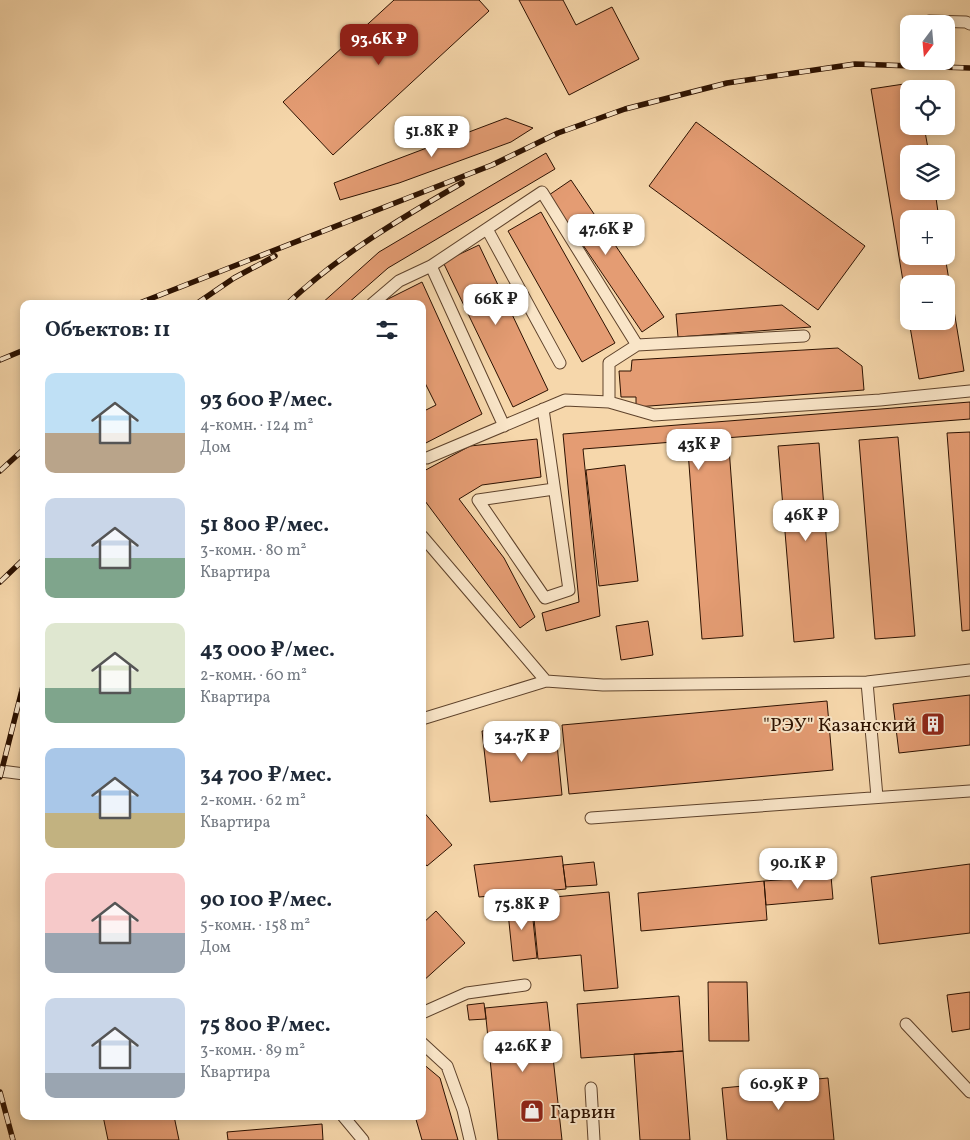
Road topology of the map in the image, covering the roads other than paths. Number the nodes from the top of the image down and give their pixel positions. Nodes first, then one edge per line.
1 (955, 22) edge
2 (970, 24) edge
3 (487, 229) junction
4 (431, 266) junction
5 (377, 300) edge
6 (804, 336) dead end
7 (637, 345) junction
8 (560, 363) dead end
9 (970, 391) edge
10 (609, 402) junction
11 (543, 409) junction
12 (504, 426) junction
13 (427, 458) dead end
14 (554, 488) junction
15 (426, 541) edge
16 (970, 670) edge
17 (546, 681) junction
18 (867, 682) junction
19 (426, 718) edge
20 (0, 772) edge
21 (20, 773) edge
22 (970, 791) edge
23 (877, 796) junction
24 (592, 818) dead end
25 (525, 985) dead end
26 (426, 1011) edge
27 (906, 1024) dead end
28 (426, 1046) edge
29 (591, 1088) dead end
30 (970, 1092) edge
31 (346, 1120) edge
32 (363, 1140) edge
33 (470, 1140) edge
34 (594, 1140) edge

1 - 2 lane
3 - 4 lane
3 - 7 lane
3 - 8 lane
4 - 5 lane
4 - 12 lane
6 - 7 lane
7 - 10 lane
9 - 10 lane
10 - 11 lane
11 - 12 lane
11 - 14 lane
12 - 13 lane
14 - 14 lane
15 - 17 lane
16 - 18 lane
17 - 18 lane
17 - 19 lane
18 - 23 lane
20 - 21 lane
22 - 23 lane
23 - 24 lane
25 - 26 lane
27 - 30 lane
28 - 33 lane
29 - 34 lane
31 - 32 lane

